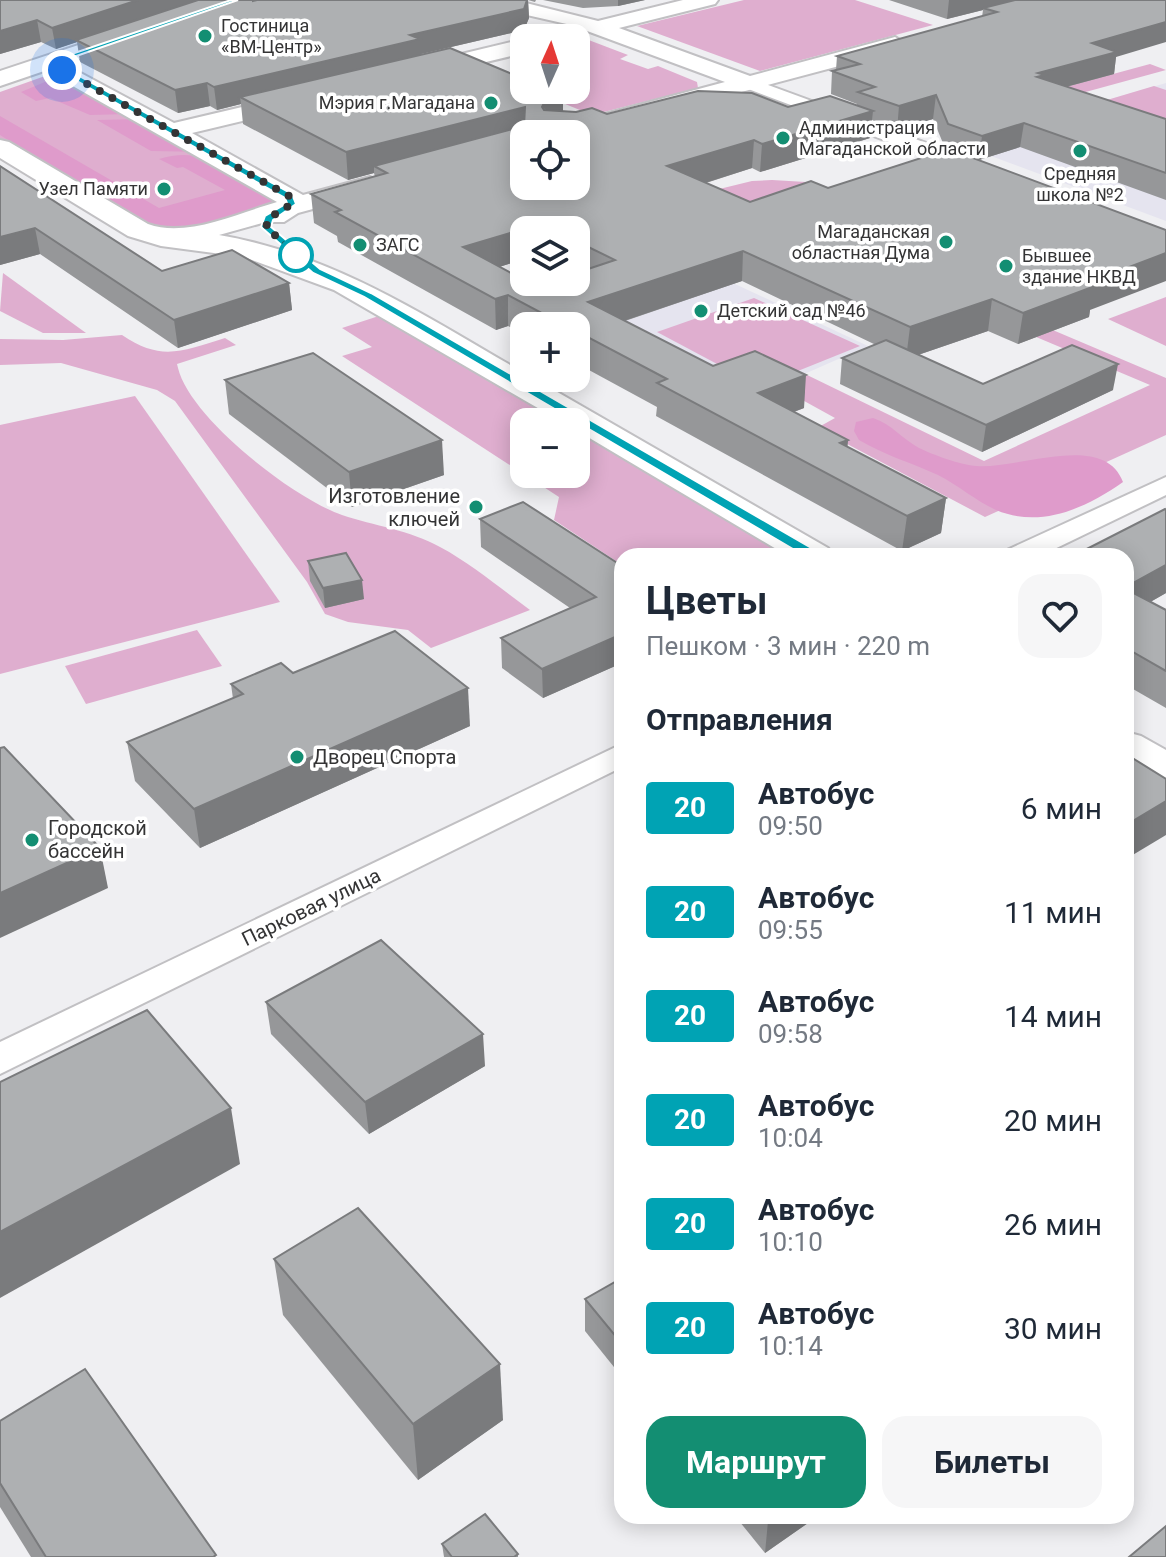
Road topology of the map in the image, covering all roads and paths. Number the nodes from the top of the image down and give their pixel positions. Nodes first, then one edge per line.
1 (234, 0) edge
2 (485, 0) edge
3 (708, 0) edge
4 (598, 27) junction
5 (590, 29) edge
6 (917, 38) edge
7 (510, 49) edge
8 (49, 63) junction
9 (0, 79) edge
10 (387, 79) edge
11 (749, 83) junction
12 (330, 93) edge
13 (590, 125) edge
14 (171, 131) junction
15 (0, 147) edge
16 (995, 175) edge
17 (393, 179) edge
18 (288, 208) junction
19 (171, 239) junction
20 (316, 271) junction
21 (1166, 485) edge
22 (801, 548) edge
23 (1034, 548) edge
24 (1134, 750) edge
25 (614, 758) edge
26 (1166, 769) edge
27 (0, 1059) edge

1 - 8 street
2 - 4 street
3 - 4 street
4 - 5 street
4 - 11 street
6 - 11 street
7 - 10 street
8 - 9 street
8 - 14 street
11 - 13 street
11 - 16 street
12 - 14 street
14 - 18 street
15 - 19 street
17 - 18 street
18 - 19 street
18 - 20 street
19 - 20 street
20 - 22 street
21 - 23 street
24 - 26 street
25 - 27 street, Парковая улица

